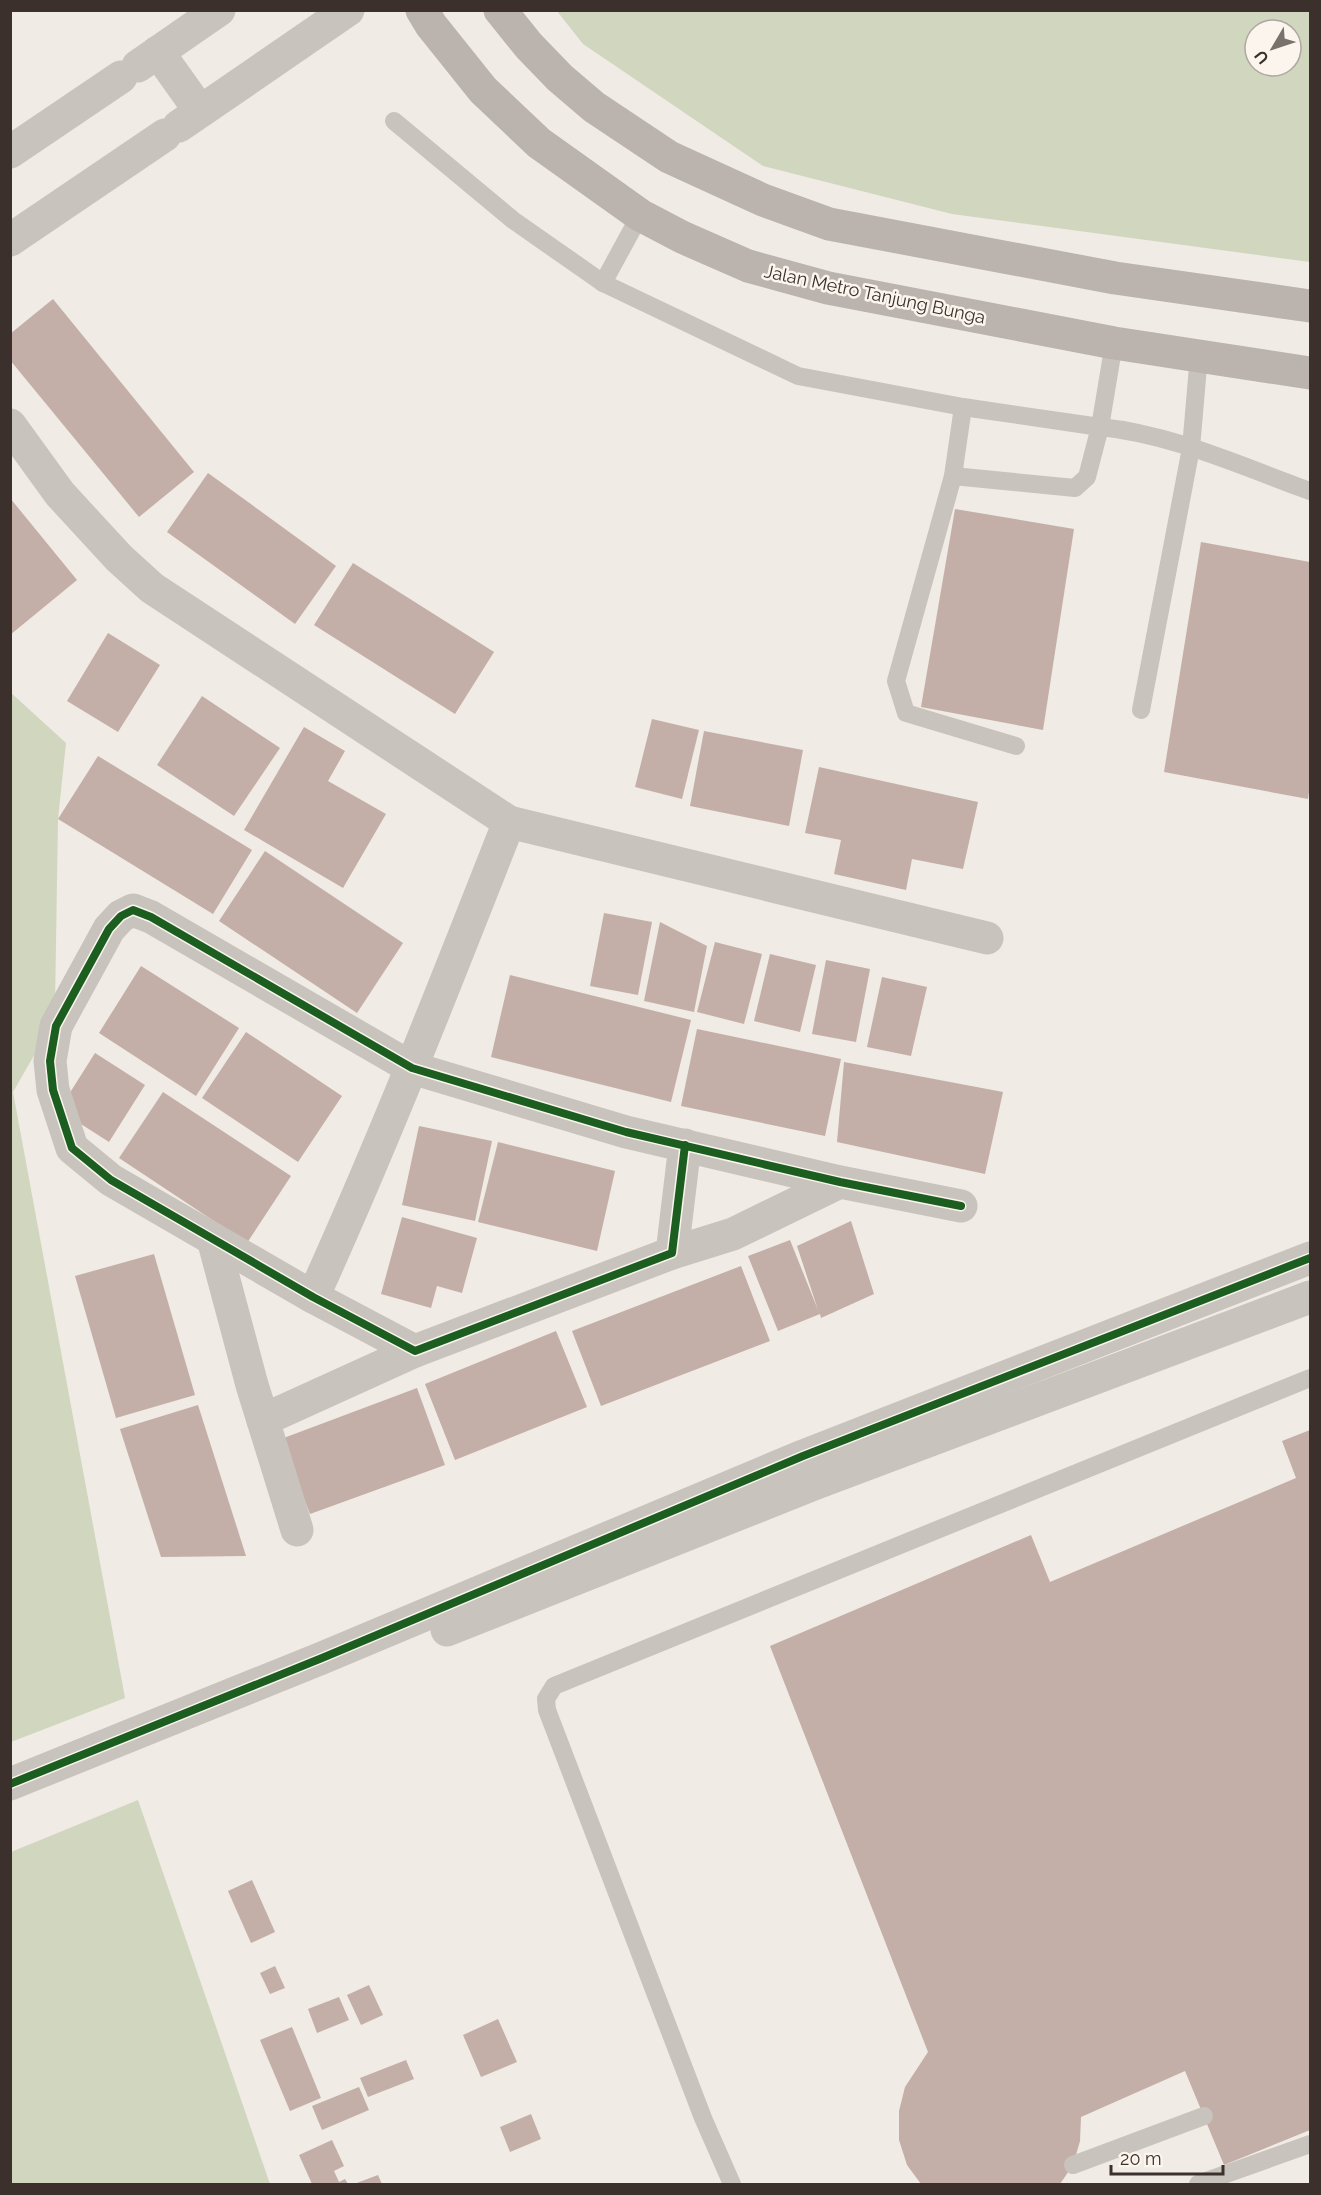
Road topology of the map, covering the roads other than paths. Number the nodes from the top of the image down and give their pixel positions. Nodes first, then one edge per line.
1 (219, 10) edge
2 (348, 10) edge
3 (422, 10) edge
4 (500, 10) edge
5 (139, 65) junction
6 (394, 121) dead end
7 (181, 124) junction
8 (10, 152) edge
9 (640, 215) junction
10 (10, 240) edge
11 (603, 283) junction
12 (1311, 306) edge
13 (1114, 343) junction
14 (1199, 355) junction
15 (1311, 373) edge
16 (963, 407) junction
17 (10, 425) edge
18 (1100, 427) junction
19 (1191, 448) junction
20 (953, 476) junction
21 (1311, 491) edge
22 (1141, 710) dead end
23 (1016, 746) dead end
24 (509, 822) junction
25 (987, 938) dead end
26 (412, 1068) junction
27 (685, 1145) junction
28 (840, 1182) junction
29 (961, 1206) dead end
30 (213, 1239) junction
31 (672, 1253) junction
32 (1311, 1258) edge
33 (313, 1297) junction
34 (1311, 1297) edge
35 (415, 1351) junction
36 (1311, 1378) edge
37 (263, 1420) junction
38 (297, 1530) dead end
39 (10, 1784) edge
40 (10, 1803) edge
41 (1204, 2116) dead end
42 (1311, 2144) edge
43 (1073, 2165) dead end
44 (732, 2184) edge
45 (1198, 2184) edge

1 - 5 street
2 - 7 street
3 - 9 main road, Jalan Metro Tanjung Bunga
4 - 12 main road
5 - 7 street
5 - 8 street
6 - 11 lane
7 - 10 street
9 - 11 lane
9 - 13 main road, Jalan Metro Tanjung Bunga
11 - 16 lane
13 - 14 main road, Jalan Metro Tanjung Bunga
13 - 18 lane
14 - 15 main road, Jalan Metro Tanjung Bunga
14 - 19 lane
16 - 18 lane
16 - 20 lane
17 - 24 street
18 - 19 lane
18 - 20 lane
19 - 21 lane
19 - 22 lane
20 - 23 lane
24 - 25 street
24 - 26 street
26 - 27 street
26 - 30 street
26 - 33 street
27 - 28 street
27 - 31 street
28 - 29 street
28 - 31 street
30 - 33 street
30 - 37 street
31 - 35 street
32 - 39 street
33 - 35 street
34 - 40 street
35 - 37 street
36 - 44 lane
37 - 38 street
41 - 43 lane
42 - 45 lane

